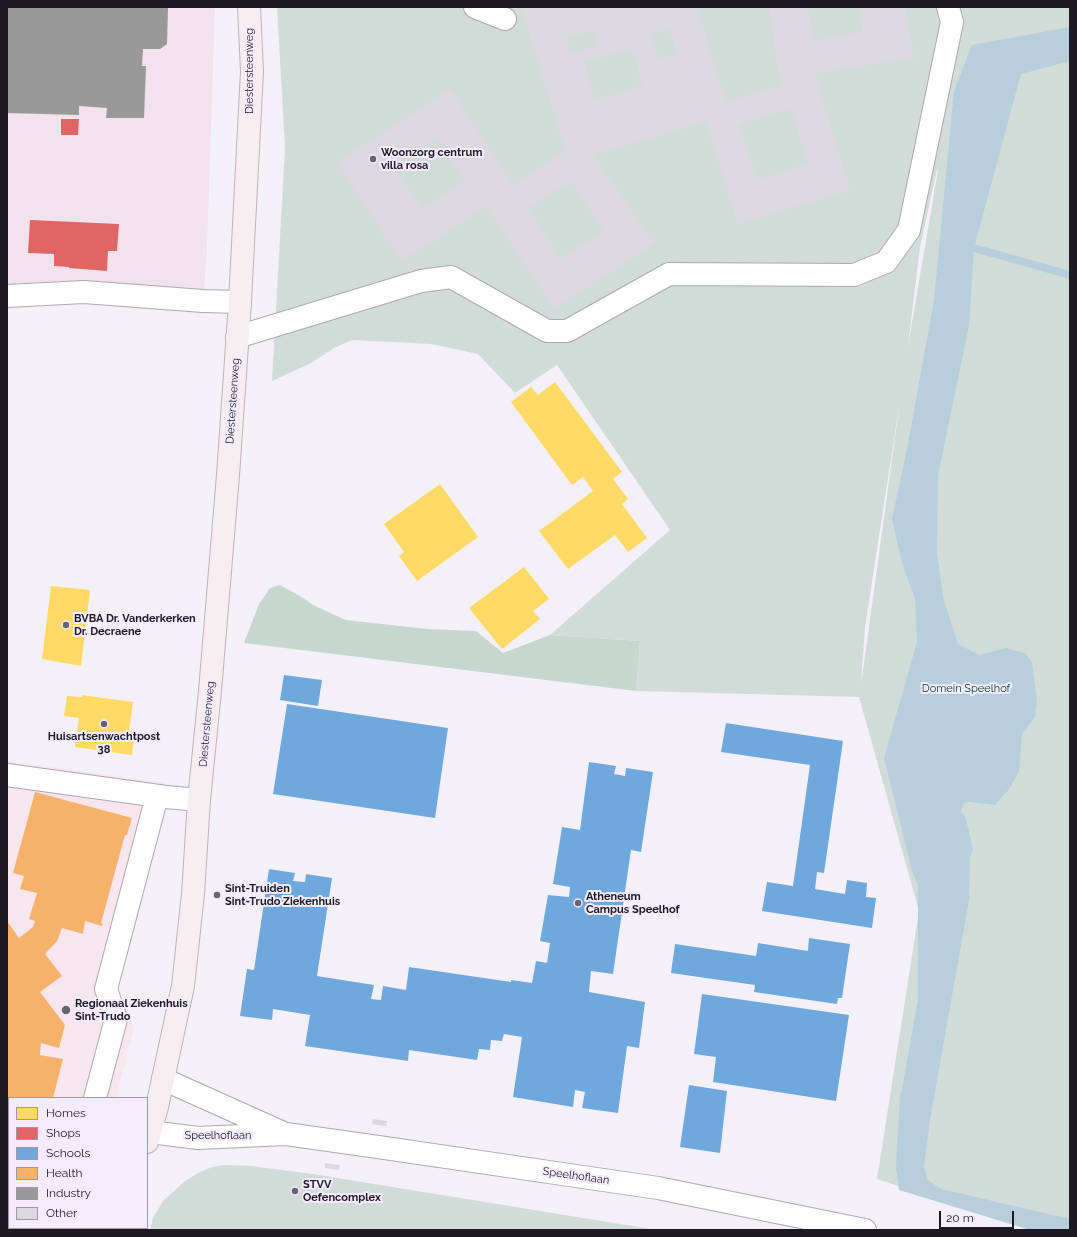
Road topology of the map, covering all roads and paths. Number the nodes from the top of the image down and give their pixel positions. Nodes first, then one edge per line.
1 (249, 7) edge
2 (475, 7) edge
3 (948, 7) edge
4 (505, 19) dead end
5 (7, 296) edge
6 (240, 302) junction
7 (237, 338) junction
8 (7, 775) edge
9 (157, 796) junction
10 (200, 800) junction
11 (163, 1079) junction
12 (95, 1097) edge
13 (286, 1134) junction
14 (148, 1137) edge
15 (865, 1230) edge

1 - 6 main road, Diestersteenweg
2 - 4 street
3 - 7 street
5 - 6 street
6 - 7 main road, Diestersteenweg
7 - 10 main road, Diestersteenweg
8 - 9 street
9 - 10 street
9 - 12 street
10 - 11 main road, Diestersteenweg
11 - 13 street, Speelhoflaan
11 - 14 main road, Diestersteenweg
13 - 14 street, Speelhoflaan
13 - 15 street, Speelhoflaan

